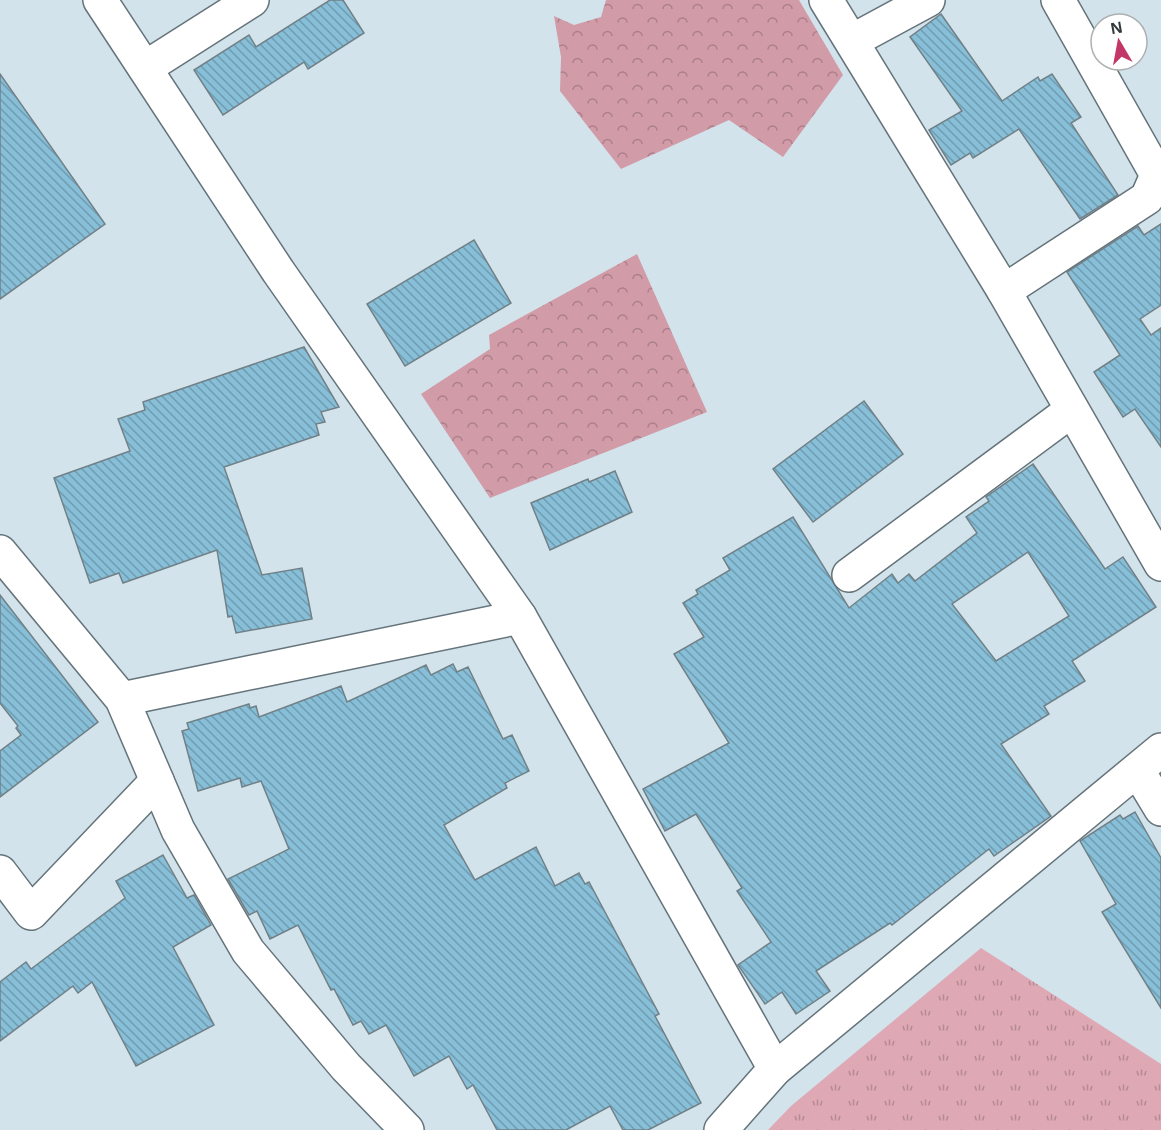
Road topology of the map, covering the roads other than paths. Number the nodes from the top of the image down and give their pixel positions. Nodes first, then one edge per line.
1 (100, 0) edge
2 (252, 0) edge
3 (826, 0) edge
4 (928, 0) edge
5 (1058, 0) edge
6 (852, 41) junction
7 (145, 68) junction
8 (1004, 291) junction
9 (1072, 410) junction
10 (0, 552) edge
11 (1161, 564) edge
12 (849, 575) dead end
13 (520, 617) junction
14 (122, 699) junction
15 (1150, 761) edge
16 (157, 780) junction
17 (1161, 809) edge
18 (0, 872) edge
19 (775, 1069) junction
20 (408, 1130) edge
21 (721, 1130) edge

1 - 7 street
2 - 7 street
3 - 6 street
4 - 6 street
5 - 8 street
6 - 8 street
7 - 13 street
8 - 9 street
9 - 11 street
9 - 12 street
10 - 14 street
13 - 14 street
13 - 19 street
14 - 16 street
15 - 17 street
15 - 19 street
16 - 18 street
16 - 20 street
19 - 21 street

